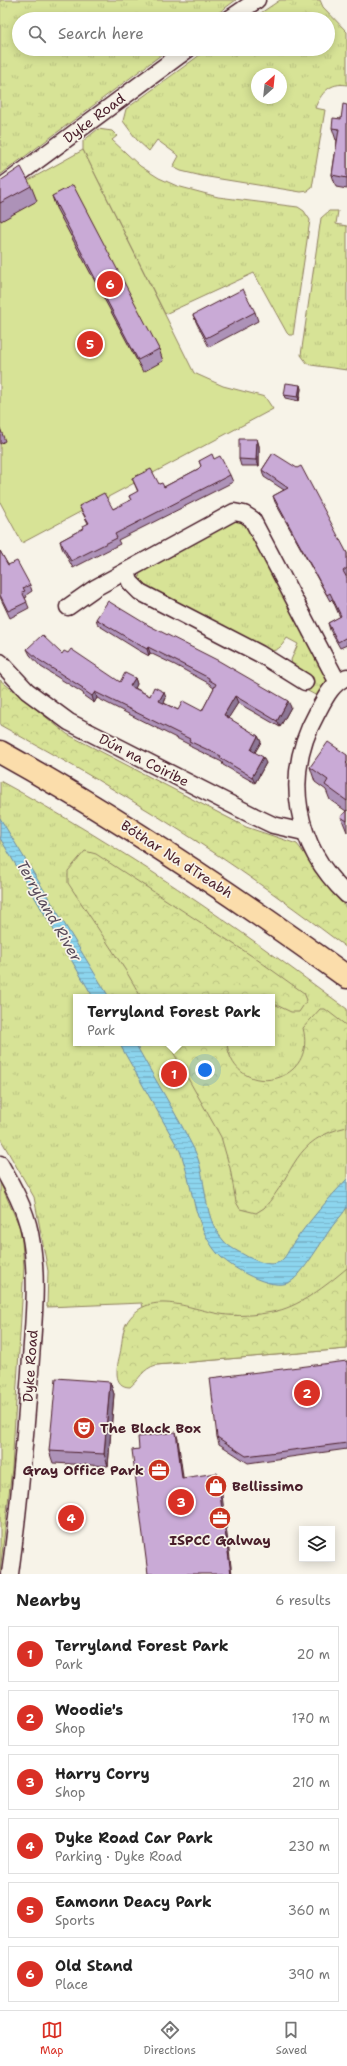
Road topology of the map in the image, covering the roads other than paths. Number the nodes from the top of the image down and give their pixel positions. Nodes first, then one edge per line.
1 (257, 0) edge
2 (239, 12) edge
3 (179, 56) edge
4 (0, 188) edge
5 (127, 571) junction
6 (68, 607) dead end
7 (0, 662) edge
8 (342, 679) edge
9 (305, 682) dead end
10 (0, 752) edge
11 (304, 832) junction
12 (347, 895) edge
13 (347, 977) edge
14 (0, 1164) edge
15 (10, 1574) edge

1 - 2 street
3 - 4 street, Dyke Road
5 - 6 street
5 - 8 street
5 - 9 street
7 - 11 street, Dún na Coiribe
8 - 11 street
10 - 13 highway, Bóthar Na dTreabh
11 - 12 street
14 - 15 street, Dyke Road

